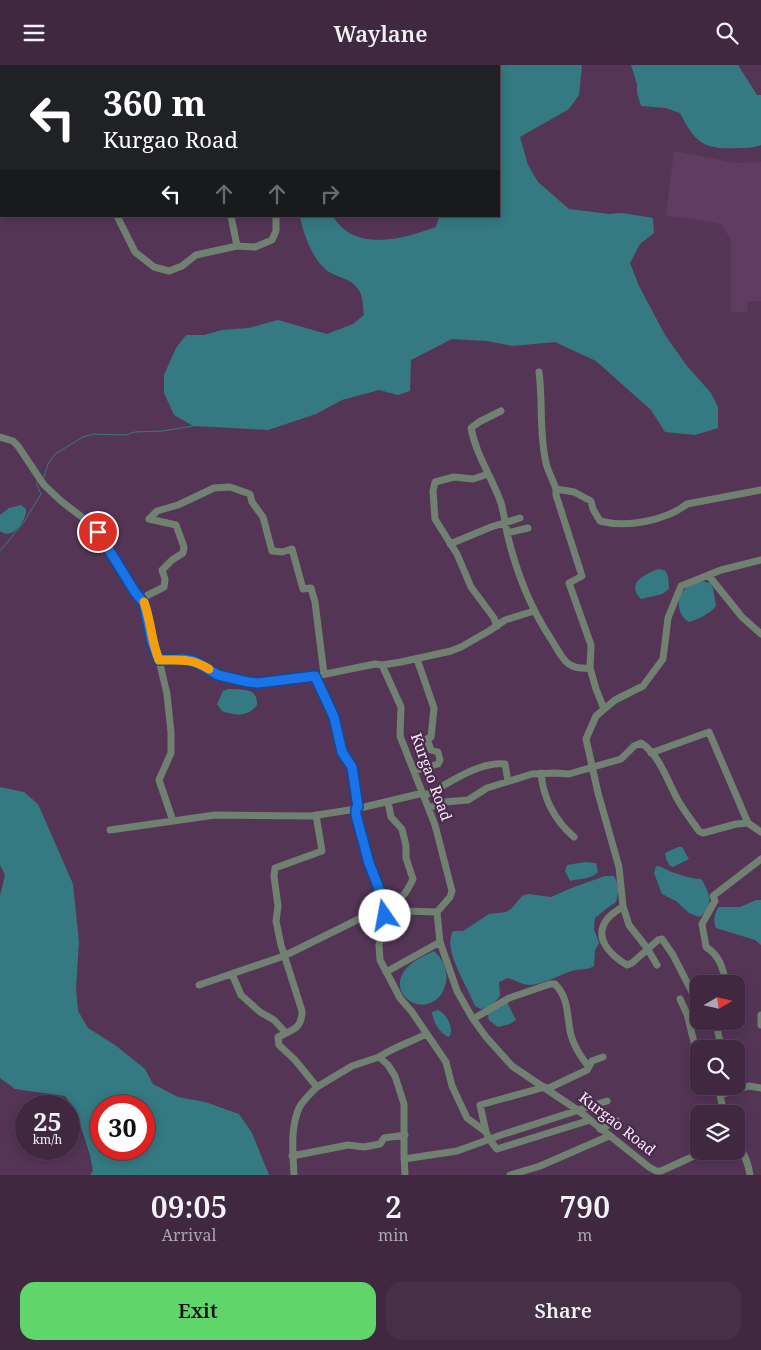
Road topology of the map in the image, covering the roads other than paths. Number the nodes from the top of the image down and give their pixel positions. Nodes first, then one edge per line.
1 (118, 217) edge
2 (231, 217) edge
3 (276, 217) edge
4 (237, 246) junction
5 (539, 372) dead end
6 (501, 411) dead end
7 (0, 437) edge
8 (488, 474) junction
9 (556, 489) junction
10 (761, 490) edge
11 (520, 518) dead end
12 (505, 523) junction
13 (528, 528) dead end
14 (507, 533) junction
15 (450, 544) junction
16 (761, 560) edge
17 (709, 576) junction
18 (142, 601) junction
19 (534, 611) junction
20 (497, 626) junction
21 (761, 634) edge
22 (417, 659) junction
23 (159, 660) junction
24 (382, 665) junction
25 (590, 668) junction
26 (324, 674) junction
27 (315, 676) junction
28 (604, 709) junction
29 (651, 753) junction
30 (592, 766) junction
31 (414, 771) junction
32 (541, 773) junction
33 (508, 781) junction
34 (423, 795) junction
35 (388, 802) junction
36 (428, 807) junction
37 (356, 809) junction
38 (316, 815) junction
39 (173, 821) junction
40 (748, 823) junction
41 (110, 830) dead end
42 (761, 832) edge
43 (574, 837) dead end
44 (759, 860) edge
45 (623, 906) junction
46 (384, 910) junction
47 (437, 912) junction
48 (440, 942) junction
49 (647, 948) junction
50 (284, 956) junction
51 (657, 965) dead end
52 (386, 972) junction
53 (232, 974) junction
54 (724, 975) edge
55 (199, 985) dead end
56 (690, 990) edge
57 (680, 999) dead end
58 (761, 1015) edge
59 (472, 1019) junction
60 (761, 1025) edge
61 (286, 1033) junction
62 (426, 1034) junction
63 (694, 1040) edge
64 (379, 1057) junction
65 (603, 1057) dead end
66 (588, 1066) junction
67 (317, 1087) junction
68 (745, 1087) edge
69 (546, 1088) junction
70 (761, 1088) edge
71 (720, 1095) edge
72 (607, 1101) dead end
73 (722, 1105) edge
74 (579, 1111) junction
75 (590, 1120) junction
76 (616, 1121) dead end
77 (600, 1129) junction
78 (486, 1131) junction
79 (405, 1135) junction
80 (609, 1136) junction
81 (489, 1139) junction
82 (745, 1155) edge
83 (292, 1156) junction
84 (690, 1158) edge
85 (404, 1159) junction
86 (656, 1173) edge
87 (294, 1175) edge
88 (405, 1175) edge
89 (510, 1175) edge
90 (750, 1175) edge

1 - 4 street
2 - 4 street
3 - 4 street
5 - 9 street
6 - 8 street
7 - 18 street
8 - 12 street
8 - 15 street
9 - 10 street
9 - 25 street
11 - 12 street
12 - 14 street
12 - 15 street
13 - 14 street
14 - 19 street
15 - 20 street
16 - 17 street
17 - 21 street
17 - 28 street
18 - 23 street
18 - 26 street
19 - 20 street
19 - 25 street
20 - 22 street
22 - 24 street
22 - 31 street
23 - 27 street
23 - 39 street
24 - 26 street
24 - 31 street, Kurgao Road
25 - 28 street
26 - 27 street
27 - 37 street
28 - 30 street
29 - 30 street
29 - 40 street
29 - 40 street
30 - 32 street
30 - 45 street
31 - 34 street, Kurgao Road
32 - 33 street
32 - 43 street
33 - 34 street
33 - 36 street
34 - 35 street
34 - 36 street, Kurgao Road
35 - 37 street
35 - 46 street
36 - 47 street, Kurgao Road
37 - 38 street
37 - 46 street
38 - 39 street
38 - 50 street
39 - 41 street
40 - 42 street
44 - 54 street
45 - 49 street
45 - 49 street
46 - 47 street
46 - 50 street
46 - 52 street
47 - 48 street, Kurgao Road
48 - 52 street
48 - 59 street, Kurgao Road
49 - 51 street
49 - 56 street
50 - 53 street
50 - 61 street
52 - 62 street
53 - 55 street
53 - 61 street
57 - 63 street
58 - 60 street
59 - 66 street
59 - 69 street, Kurgao Road
61 - 67 street
62 - 64 street
62 - 78 street
64 - 67 street
64 - 79 street
65 - 66 street
66 - 69 street
67 - 83 street
68 - 70 street
69 - 74 street, Kurgao Road
69 - 78 street
71 - 73 street
72 - 74 street
74 - 75 street, Kurgao Road
74 - 81 street
75 - 77 street, Kurgao Road
75 - 81 street
76 - 77 street
77 - 80 street, Kurgao Road
78 - 81 street
79 - 83 street
79 - 85 street
80 - 86 street, Kurgao Road
80 - 89 street
81 - 85 street
82 - 90 street
83 - 87 street
84 - 86 street, Kurgao Road
85 - 88 street

